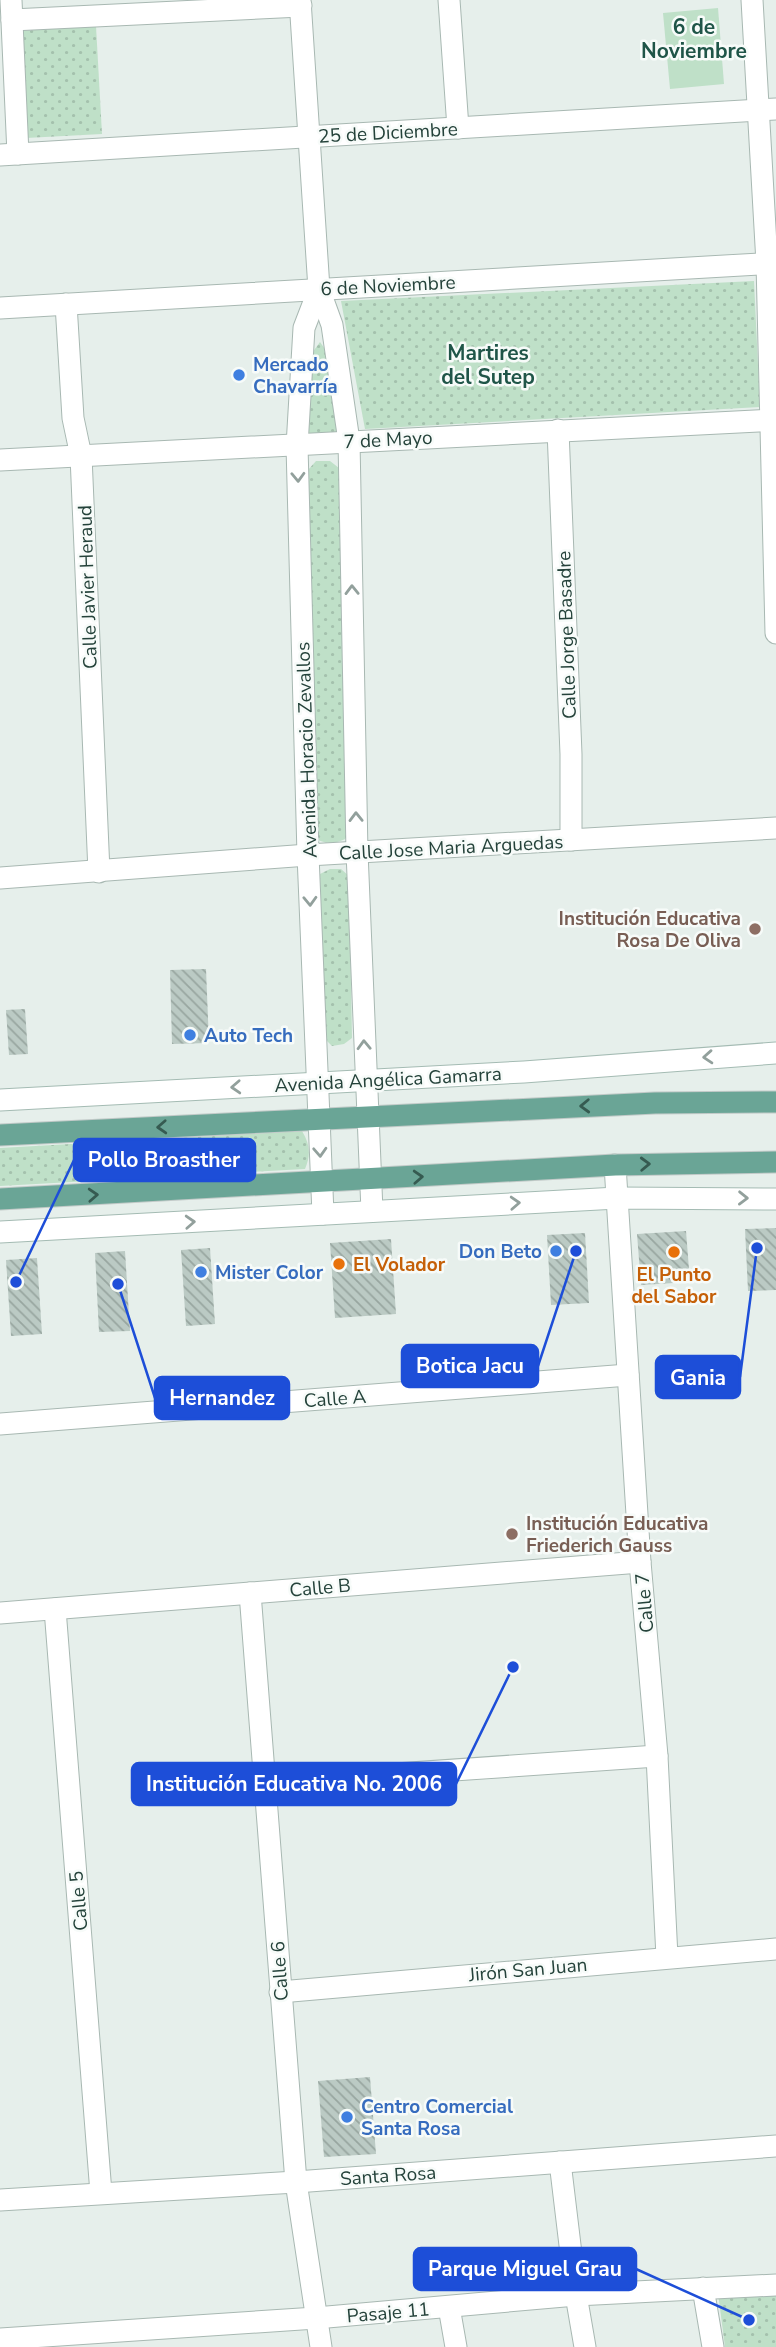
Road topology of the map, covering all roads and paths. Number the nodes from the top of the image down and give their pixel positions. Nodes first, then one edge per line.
1 (449, 0) edge
2 (752, 0) edge
3 (301, 3) edge
4 (11, 10) edge
5 (767, 109) edge
6 (458, 128) junction
7 (308, 137) junction
8 (9, 154) edge
9 (771, 263) edge
10 (319, 289) junction
11 (65, 304) junction
12 (0, 308) edge
13 (773, 420) edge
14 (558, 430) junction
15 (349, 441) junction
16 (297, 446) junction
17 (82, 456) junction
18 (0, 460) edge
19 (776, 633) edge
20 (776, 828) edge
21 (571, 840) junction
22 (357, 852) junction
23 (308, 855) junction
24 (99, 872) junction
25 (0, 878) edge
26 (776, 1053) edge
27 (365, 1080) junction
28 (317, 1082) junction
29 (0, 1100) edge
30 (776, 1102) edge
31 (367, 1116) junction
32 (318, 1119) junction
33 (0, 1135) edge
34 (776, 1162) edge
35 (615, 1165) junction
36 (370, 1180) junction
37 (321, 1183) junction
38 (617, 1198) junction
39 (0, 1199) edge
40 (776, 1199) edge
41 (372, 1211) junction
42 (323, 1214) junction
43 (0, 1232) edge
44 (628, 1375) junction
45 (0, 1424) edge
46 (640, 1562) junction
47 (250, 1593) junction
48 (55, 1609) junction
49 (0, 1613) edge
50 (656, 1756) junction
51 (266, 1783) junction
52 (776, 1949) edge
53 (667, 1957) junction
54 (281, 1992) junction
55 (776, 2146) edge
56 (560, 2162) junction
57 (296, 2182) junction
58 (102, 2193) junction
59 (0, 2200) edge
60 (776, 2286) edge
61 (703, 2288) junction
62 (576, 2295) junction
63 (449, 2307) junction
64 (316, 2318) junction
65 (176, 2337) edge
66 (0, 2339) edge
67 (48, 2341) edge
68 (321, 2347) edge
69 (456, 2347) edge
70 (585, 2347) edge
71 (713, 2347) edge

1 - 6 street
2 - 5 street
3 - 4 street
3 - 7 street, Avenida Horacio Zevallos
4 - 8 street
5 - 6 street, 25 de Diciembre
5 - 9 street
6 - 7 street, 25 de Diciembre
7 - 8 street, 25 de Diciembre
7 - 10 street, Avenida Horacio Zevallos
9 - 10 street, 6 de Noviembre
9 - 13 street
10 - 11 street, 6 de Noviembre
10 - 15 street, Avenida Horacio Zevallos
10 - 16 street, Avenida Horacio Zevallos
11 - 12 street, 6 de Noviembre
11 - 17 street, Calle Javier Heraud
13 - 14 street, 7 de Mayo
13 - 19 street
14 - 15 street, 7 de Mayo
14 - 21 street, Calle Jorge Basadre
15 - 16 street, 7 de Mayo
22 -> 15 street, Avenida Horacio Zevallos
16 - 17 street, 7 de Mayo
16 -> 23 street, Avenida Horacio Zevallos
17 - 18 street, 7 de Mayo
17 - 24 street, Calle Javier Heraud
20 - 21 street, Calle Jose Maria Arguedas
21 - 22 street, Calle Jose Maria Arguedas
22 - 23 street, Calle Jose Maria Arguedas
27 -> 22 street, Avenida Horacio Zevallos
23 - 24 street, Calle Jose Maria Arguedas
23 -> 28 street, Avenida Horacio Zevallos
24 - 25 street, Calle Jose Maria Arguedas
26 -> 27 street, Avenida Angélica Gamarra
27 - 28 street, Avenida Angélica Gamarra
27 - 31 street, Avenida Horacio Zevallos
28 -> 29 street, Avenida Angélica Gamarra
28 - 32 street, Avenida Horacio Zevallos
30 -> 31 main road, Avenida Angélica Gamarra
31 - 32 main road, Avenida Angélica Gamarra
31 - 36 street, Avenida Horacio Zevallos
32 -> 33 main road, Avenida Angélica Gamarra
32 -> 37 street, Avenida Horacio Zevallos
35 -> 34 main road
36 -> 35 main road
35 - 38 street, Calle 7
36 - 37 main road
36 - 41 street, Avenida Horacio Zevallos
39 -> 37 main road
37 - 42 street, Avenida Horacio Zevallos
38 -> 40 street
41 -> 38 street
38 - 44 street, Calle 7
41 - 42 street
43 -> 42 street
44 - 45 street, Calle A
44 - 46 street, Calle 7
46 - 47 street, Calle B
46 - 50 street, Calle 7
47 - 48 street, Calle B
47 - 51 street, Calle 6
48 - 49 street, Calle B
48 - 58 street, Calle 5
50 - 51 street
50 - 53 street, Calle 7
51 - 54 street, Calle 6
52 - 53 street, Jirón San Juan
53 - 54 street, Jirón San Juan
54 - 57 street, Calle 6
55 - 56 street, Santa Rosa
56 - 57 street, Santa Rosa
56 - 62 street
57 - 58 street, Santa Rosa
57 - 64 street, Calle 6
58 - 59 street, Santa Rosa
60 - 61 street, Pasaje 11
61 - 62 street, Pasaje 11
61 - 71 street
62 - 63 street, Pasaje 11
62 - 70 street
63 - 64 street, Pasaje 11
63 - 69 street
64 - 65 street, Pasaje 11
64 - 68 street, Calle 6
65 - 67 street, Pasaje 11
66 - 67 street, Pasaje 11

